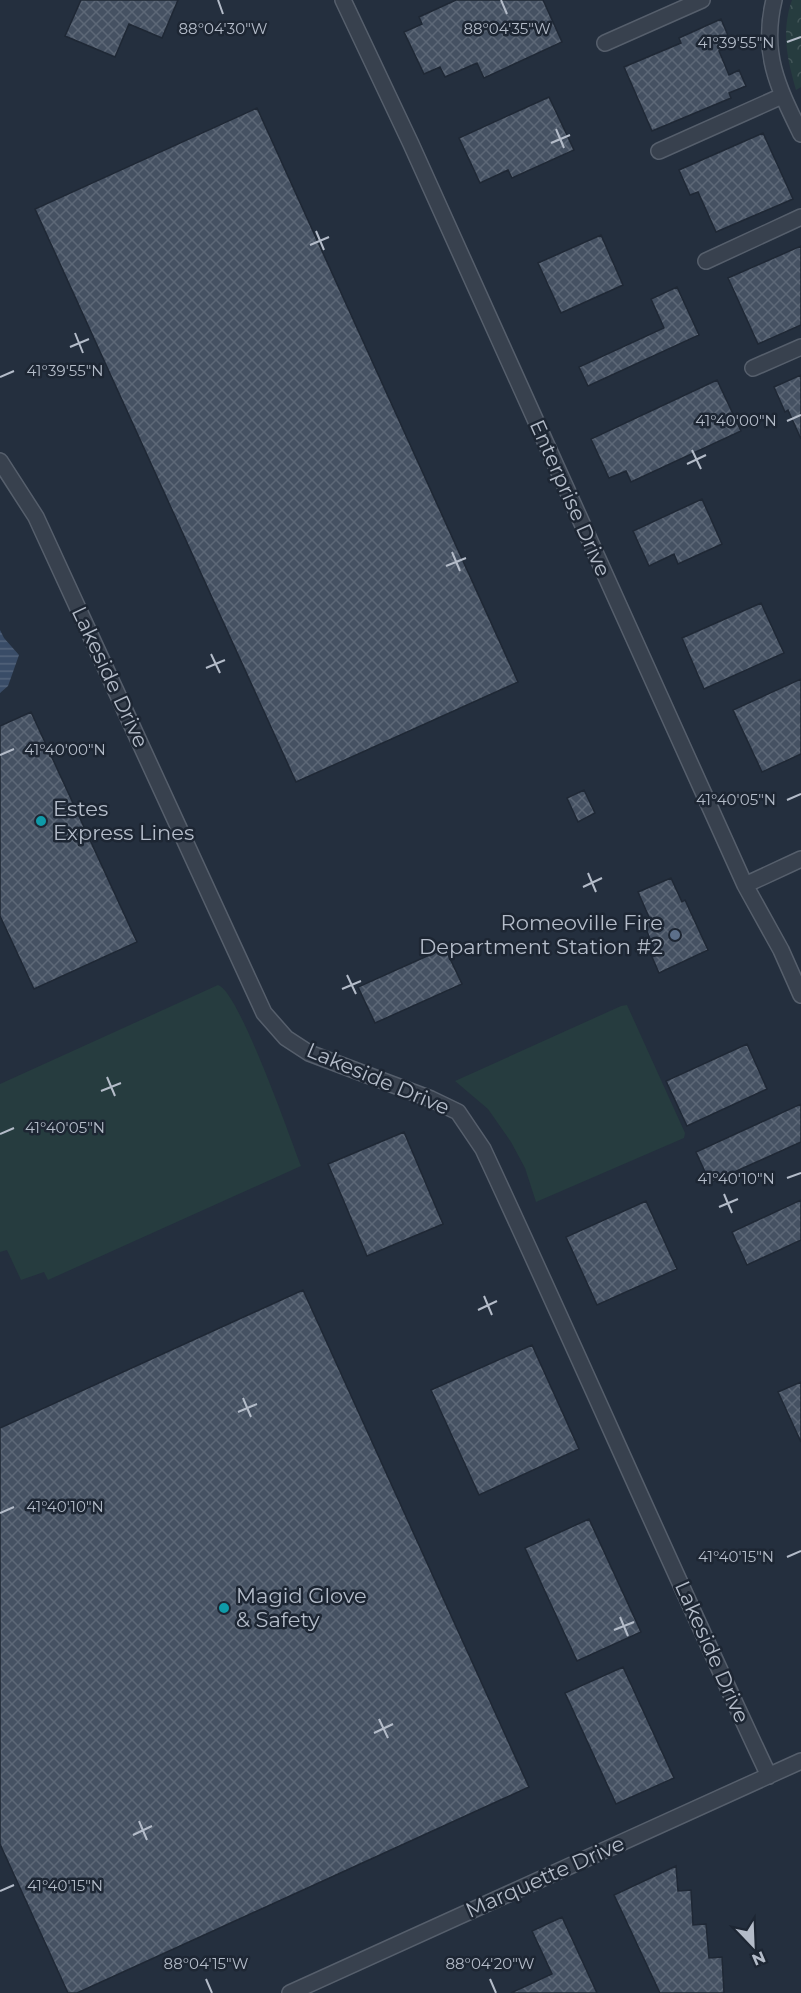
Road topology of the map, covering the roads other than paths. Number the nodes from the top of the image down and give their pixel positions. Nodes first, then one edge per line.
1 (343, 0) edge
2 (702, 0) edge
3 (774, 0) edge
4 (605, 43) dead end
5 (782, 96) junction
6 (801, 134) edge
7 (659, 151) dead end
8 (801, 216) edge
9 (706, 261) dead end
10 (801, 347) edge
11 (753, 368) dead end
12 (0, 461) edge
13 (801, 860) edge
14 (745, 885) junction
15 (801, 995) edge
16 (801, 1761) edge
17 (769, 1776) junction
18 (290, 1993) edge

1 - 14 street, Enterprise Drive
2 - 4 street
3 - 5 street
5 - 6 street
5 - 7 street
8 - 9 street
10 - 11 street
12 - 17 street, Lakeside Drive
13 - 14 street
14 - 15 street, Enterprise Drive
16 - 17 street, Marquette Drive
17 - 18 street, Marquette Drive

